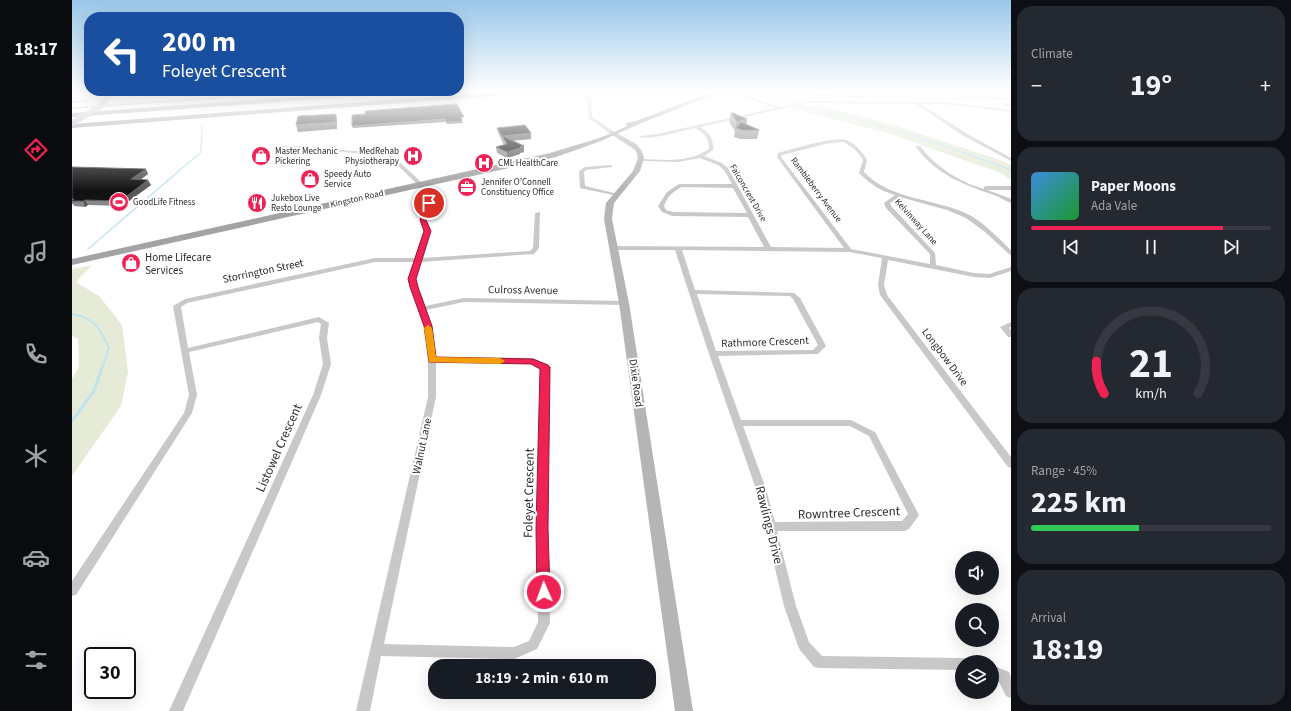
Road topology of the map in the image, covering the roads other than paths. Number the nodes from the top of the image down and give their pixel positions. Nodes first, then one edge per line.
1 (75, 124) edge
2 (141, 124) edge
3 (600, 124) edge
4 (634, 124) edge
5 (709, 124) edge
6 (949, 124) edge
7 (697, 127) junction
8 (613, 133) junction
9 (642, 137) dead end
10 (278, 147) dead end
11 (918, 148) dead end
12 (701, 157) junction
13 (642, 160) junction
14 (1011, 160) edge
15 (610, 166) dead end
16 (419, 185) junction
17 (734, 186) junction
18 (979, 188) junction
19 (1011, 188) edge
20 (616, 195) junction
21 (899, 195) junction
22 (1011, 201) edge
23 (538, 213) dead end
24 (750, 215) junction
25 (615, 248) junction
26 (678, 249) junction
27 (769, 250) junction
28 (849, 250) junction
29 (1011, 253) edge
30 (885, 257) junction
31 (418, 260) junction
32 (72, 262) edge
33 (933, 267) junction
34 (1011, 269) edge
35 (692, 292) junction
36 (624, 303) junction
37 (422, 309) junction
38 (1011, 324) edge
39 (1011, 335) edge
40 (185, 351) junction
41 (714, 354) junction
42 (432, 360) junction
43 (739, 423) junction
44 (1011, 464) edge
45 (770, 527) junction
46 (72, 591) edge
47 (377, 650) junction
48 (955, 664) edge
49 (999, 675) edge
50 (1011, 691) edge
51 (176, 711) edge
52 (363, 711) edge
53 (684, 711) edge

1 - 2 highway
3 - 8 street
4 - 8 main road, Kingston Road
5 - 7 street
6 - 14 street
7 - 9 street
7 - 12 street
8 - 13 street
8 - 16 main road, Kingston Road
10 - 16 street, Walnut Lane
11 - 18 street
12 - 13 street
12 - 17 street, Falconcrest Drive
13 - 20 street, Dixie Road
15 - 20 street
16 - 31 street, Walnut Lane
16 - 32 main road, Kingston Road
17 - 24 street, Falconcrest Drive
17 - 24 street
18 - 19 street
18 - 22 street
20 - 25 street, Dixie Road
21 - 28 street, Rambleberry Avenue
21 - 29 street, Rambleberry Avenue
21 - 33 street, Kelvinway Lane
23 - 31 street, Storrington Street
24 - 27 street, Falconcrest Drive
25 - 26 street
25 - 36 street, Dixie Road
26 - 27 street
26 - 35 street, Rawlings Drive
27 - 28 street
28 - 30 street
30 - 33 street
30 - 44 street, Longbow Drive
31 - 37 street, Walnut Lane
31 - 40 street, Storrington Street
33 - 34 street
35 - 41 street, Rawlings Drive
35 - 41 street, Rathmore Crescent
36 - 37 street, Culross Avenue
36 - 53 street, Dixie Road
37 - 42 street, Walnut Lane
38 - 39 street
40 - 46 street, Storrington Street
40 - 51 street, Listowel Crescent
41 - 43 street, Rawlings Drive
42 - 47 street, Walnut Lane
42 - 47 street, Foleyet Crescent
43 - 45 street, Rawlings Drive
43 - 45 street, Rowntree Crescent
45 - 48 street, Rawlings Drive
47 - 52 street, Walnut Lane
49 - 50 street

